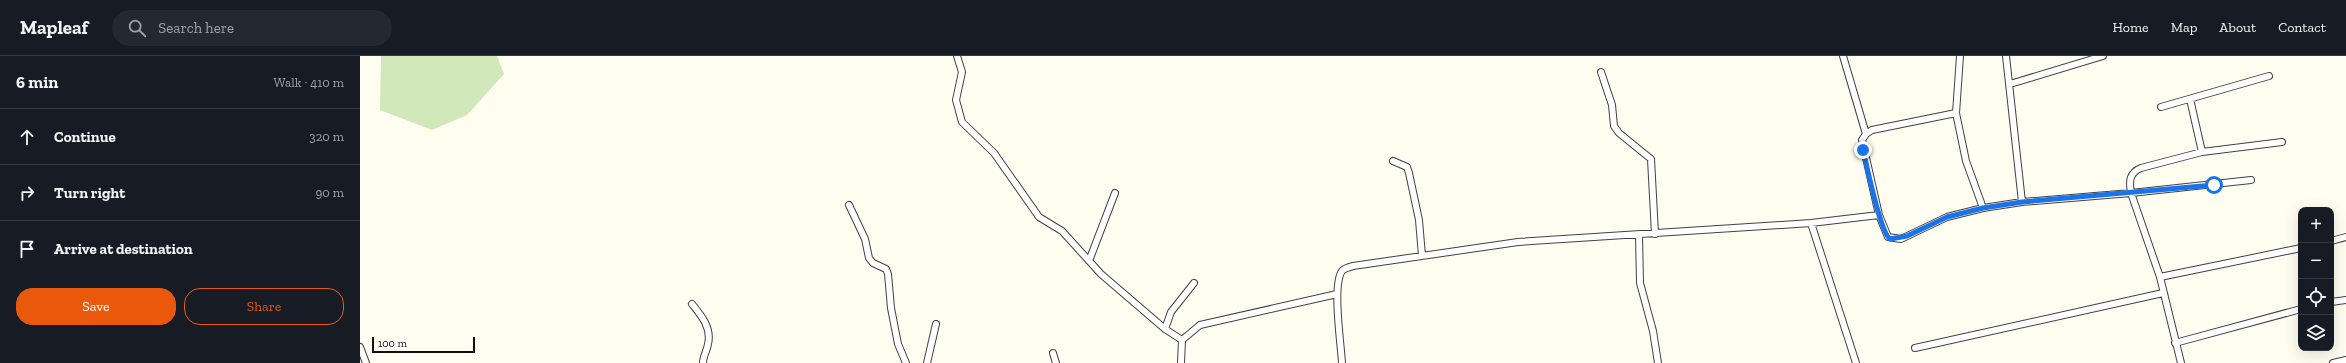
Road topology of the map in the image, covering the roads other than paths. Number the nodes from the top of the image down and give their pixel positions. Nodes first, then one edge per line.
1 (957, 56) edge
2 (1843, 56) edge
3 (1960, 56) edge
4 (2006, 56) edge
5 (2102, 56) edge
6 (1602, 72) dead end
7 (2269, 76) dead end
8 (2010, 84) junction
9 (2190, 99) junction
10 (2160, 107) dead end
11 (1956, 113) junction
12 (1866, 134) junction
13 (2282, 142) dead end
14 (2202, 152) junction
15 (1393, 161) dead end
16 (2251, 180) dead end
17 (1115, 193) dead end
18 (2131, 193) junction
19 (2022, 202) junction
20 (849, 205) dead end
21 (1983, 208) junction
22 (1879, 215) junction
23 (1811, 223) junction
24 (1639, 234) junction
25 (1655, 234) junction
26 (2346, 237) edge
27 (2334, 240) edge
28 (2298, 249) edge
29 (1422, 256) junction
30 (1089, 261) junction
31 (2160, 277) junction
32 (1194, 283) dead end
33 (2163, 293) junction
34 (1337, 294) junction
35 (2346, 300) edge
36 (2334, 302) edge
37 (692, 304) dead end
38 (2298, 310) edge
39 (936, 324) dead end
40 (1165, 329) junction
41 (1182, 340) junction
42 (2175, 343) junction
43 (360, 347) edge
44 (1915, 348) dead end
45 (1054, 353) dead end
46 (2346, 360) edge
47 (366, 363) edge
48 (703, 363) edge
49 (906, 363) edge
50 (927, 363) edge
51 (1056, 363) edge
52 (1181, 363) edge
53 (1342, 363) edge
54 (1658, 363) edge
55 (1856, 363) edge
56 (2181, 363) edge
57 (2332, 363) edge

1 - 30 street
2 - 12 street
3 - 11 street
4 - 8 street
5 - 8 street
6 - 25 street
7 - 9 street
8 - 19 street
9 - 10 street
9 - 14 street
11 - 12 street
11 - 21 street
12 - 22 street
13 - 14 street
14 - 18 street
15 - 29 street
16 - 18 street
17 - 30 street
18 - 19 street
18 - 31 street
19 - 21 street
20 - 49 street
21 - 22 street
22 - 23 street
23 - 25 street
23 - 55 street
24 - 25 street
24 - 29 street
24 - 54 street
26 - 27 street
28 - 31 street
29 - 34 street
30 - 40 street
31 - 33 street
32 - 40 street
33 - 42 street
33 - 44 street
34 - 41 street
34 - 53 street
35 - 36 street
37 - 48 street
38 - 42 street
39 - 50 street
40 - 41 street
41 - 52 street
42 - 56 street
43 - 47 street
45 - 51 street
46 - 57 street

